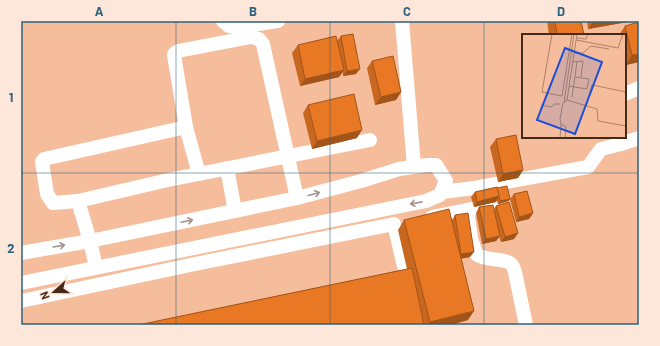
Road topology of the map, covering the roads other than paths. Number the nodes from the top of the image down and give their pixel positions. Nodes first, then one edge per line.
1 (223, 21) edge
2 (278, 21) edge
3 (402, 21) edge
4 (639, 88) edge
5 (626, 94) edge
6 (186, 127) junction
7 (639, 138) edge
8 (370, 140) dead end
9 (619, 140) edge
10 (288, 156) junction
11 (414, 166) junction
12 (227, 168) junction
13 (198, 174) junction
14 (441, 194) junction
15 (297, 198) junction
16 (78, 201) junction
17 (491, 205) edge
18 (467, 210) junction
19 (235, 211) junction
20 (394, 224) junction
21 (90, 241) junction
22 (21, 253) edge
23 (96, 267) junction
24 (21, 282) edge
25 (21, 301) edge
26 (418, 325) edge
27 (526, 325) edge

1 - 2 lane
3 - 11 lane
4 - 5 lane
6 - 10 lane
6 - 13 lane
6 - 16 lane
7 - 9 lane
8 - 10 lane
9 - 14 lane
10 - 12 lane
10 - 15 lane
11 - 14 lane
15 -> 11 lane
12 - 13 lane
12 - 19 lane
13 - 16 lane
14 -> 23 lane
15 - 19 lane
16 - 21 lane
17 - 18 lane
18 - 20 lane
18 - 27 lane
21 -> 19 lane
20 - 25 lane
20 - 26 lane
22 -> 21 lane
21 - 23 lane
23 - 24 lane

